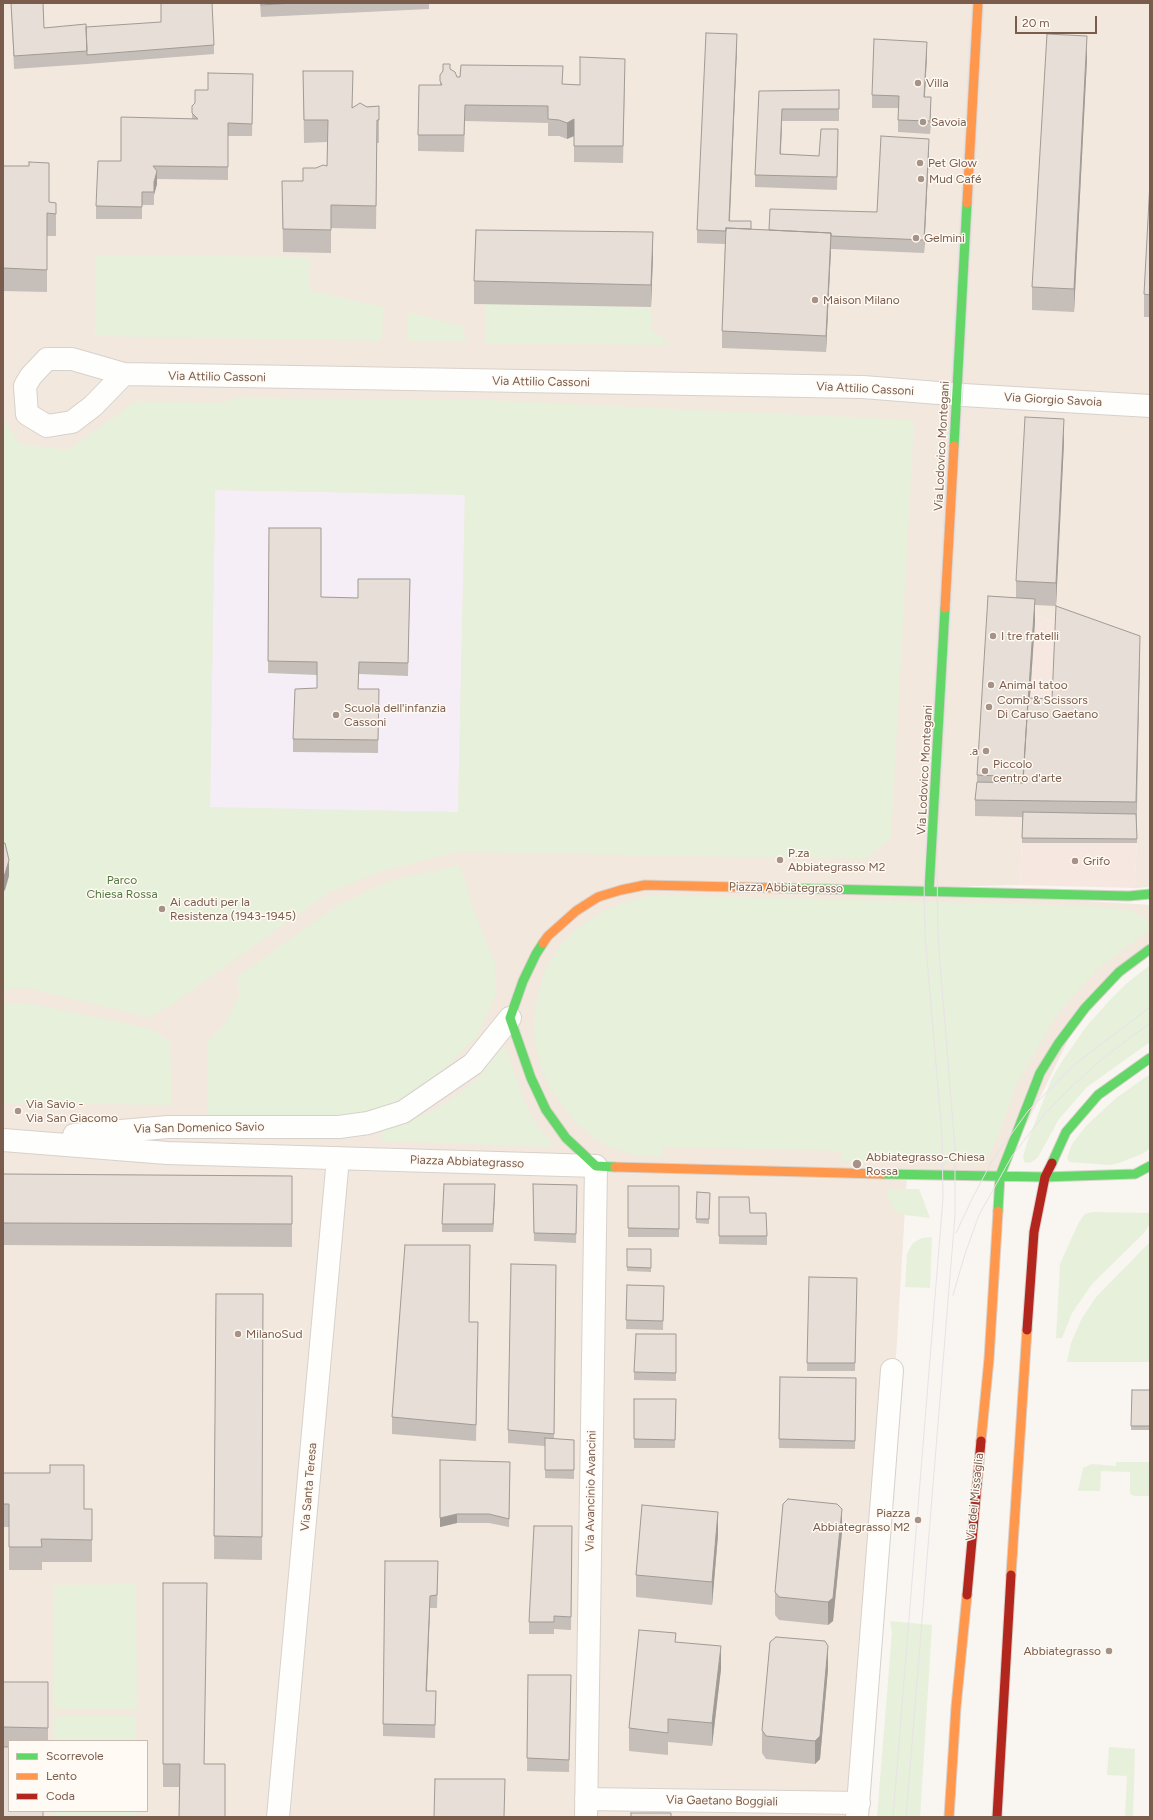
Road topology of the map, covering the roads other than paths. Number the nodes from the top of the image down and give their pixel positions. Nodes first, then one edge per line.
1 (978, 3) edge
2 (124, 374) dead end
3 (957, 395) junction
4 (1150, 406) edge
5 (929, 891) junction
6 (1149, 899) edge
7 (1150, 949) edge
8 (510, 1018) junction
9 (1150, 1058) edge
10 (339, 1127) joint
11 (7, 1140) edge
12 (338, 1158) junction
13 (596, 1166) junction
14 (1145, 1171) edge
15 (1000, 1176) junction
16 (1046, 1177) junction
17 (892, 1370) dead end
18 (586, 1808) edge
19 (858, 1810) edge
20 (278, 1817) edge
21 (949, 1817) edge
22 (997, 1817) edge

1 - 3 street, Via Lodovico Montegani
2 - 3 street, Via Attilio Cassoni
3 - 4 street, Via Giorgio Savoia
3 - 5 street, Via Lodovico Montegani
5 - 6 street, Piazza Abbiategrasso
5 - 8 street, Piazza Abbiategrasso
7 - 15 street
8 - 10 street, Piazza Abbiategrasso
8 - 13 street
9 - 16 street
10 - 11 street, Via San Domenico Savio
11 - 12 street, Via San Domenico Savio
12 - 13 street, Piazza Abbiategrasso
12 - 20 street, Via Santa Teresa
13 - 15 street, Piazza Abbiategrasso
13 - 18 street, Via Avancinio Avancini
14 - 16 street, Piazza Abbiategrasso
15 - 16 street, Piazza Abbiategrasso
15 - 21 street, Via dei Missaglia
16 - 22 street
17 - 19 street
18 - 19 street, Via Gaetano Boggiali

